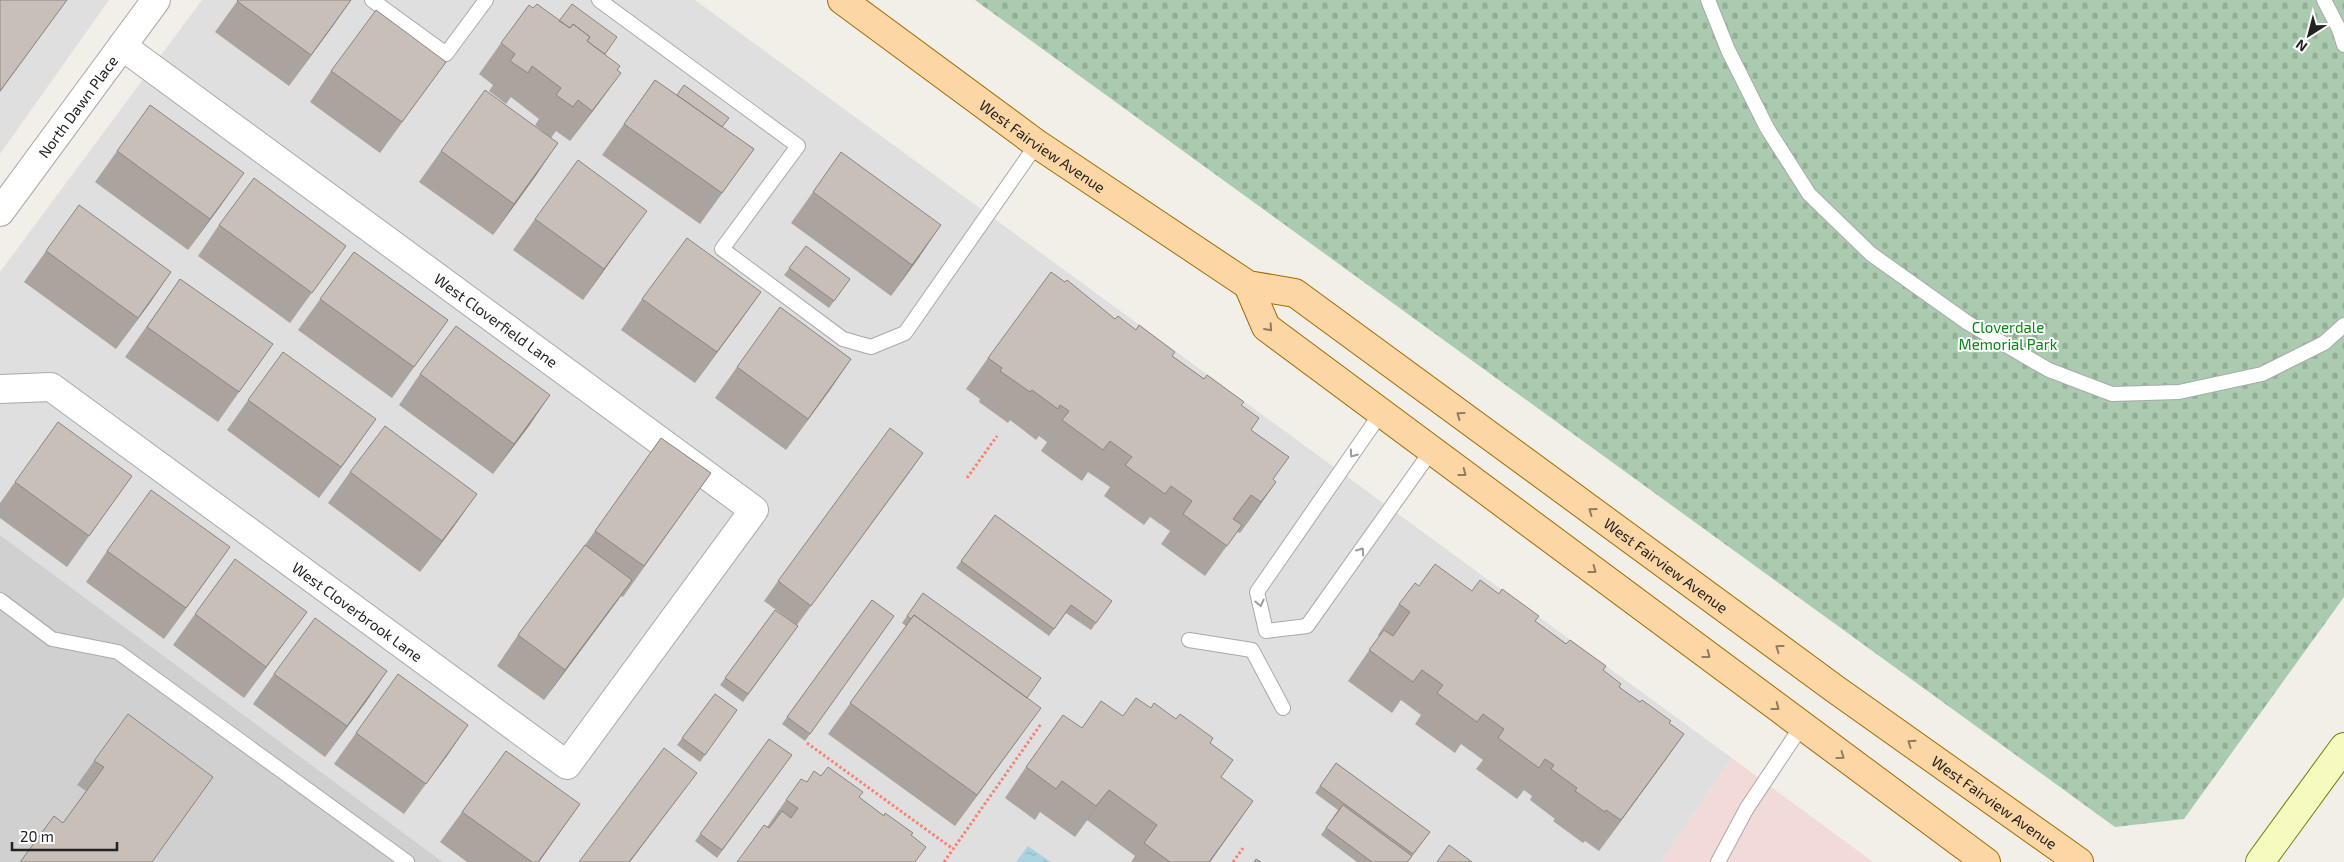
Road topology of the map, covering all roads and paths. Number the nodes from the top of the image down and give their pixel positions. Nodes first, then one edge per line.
1 (156, 0) edge
2 (372, 0) edge
3 (486, 0) edge
4 (599, 0) edge
5 (842, 0) edge
6 (1708, 0) edge
7 (2324, 0) edge
8 (2344, 45) edge
9 (122, 46) junction
10 (1037, 144) junction
11 (0, 212) edge
12 (1248, 285) junction
13 (2344, 325) edge
14 (0, 389) edge
15 (1381, 414) junction
16 (997, 436) dead end
17 (1432, 450) junction
18 (967, 478) dead end
19 (0, 600) edge
20 (669, 626) joint
21 (1266, 631) junction
22 (1189, 640) dead end
23 (1252, 650) junction
24 (1283, 708) dead end
25 (1042, 724) edge
26 (1801, 727) junction
27 (807, 743) edge
28 (2344, 747) edge
29 (1243, 848) edge
30 (953, 849) junction
31 (407, 862) edge
32 (944, 862) edge
33 (1233, 862) edge
34 (1718, 862) edge
35 (1986, 862) edge
36 (2079, 862) edge
37 (2260, 862) edge

1 - 9 street, North Dawn Place
2 - 3 lane
4 - 10 lane
5 - 10 main road, West Fairview Avenue
6 - 13 lane
7 - 8 lane
9 - 11 street, North Dawn Place
9 - 20 street, West Cloverfield Lane
10 - 12 main road, West Fairview Avenue
12 -> 15 main road
36 -> 12 main road, West Fairview Avenue
14 - 20 street, West Cloverbrook Lane
15 - 17 main road
15 -> 21 lane
16 - 18 path
21 -> 17 lane
17 -> 26 main road
19 - 31 lane
21 - 23 lane
22 - 23 lane
23 - 24 lane
25 - 30 path
26 - 34 lane
26 -> 35 main road
27 - 30 path
28 - 37 main road
29 - 33 path
30 - 32 path

